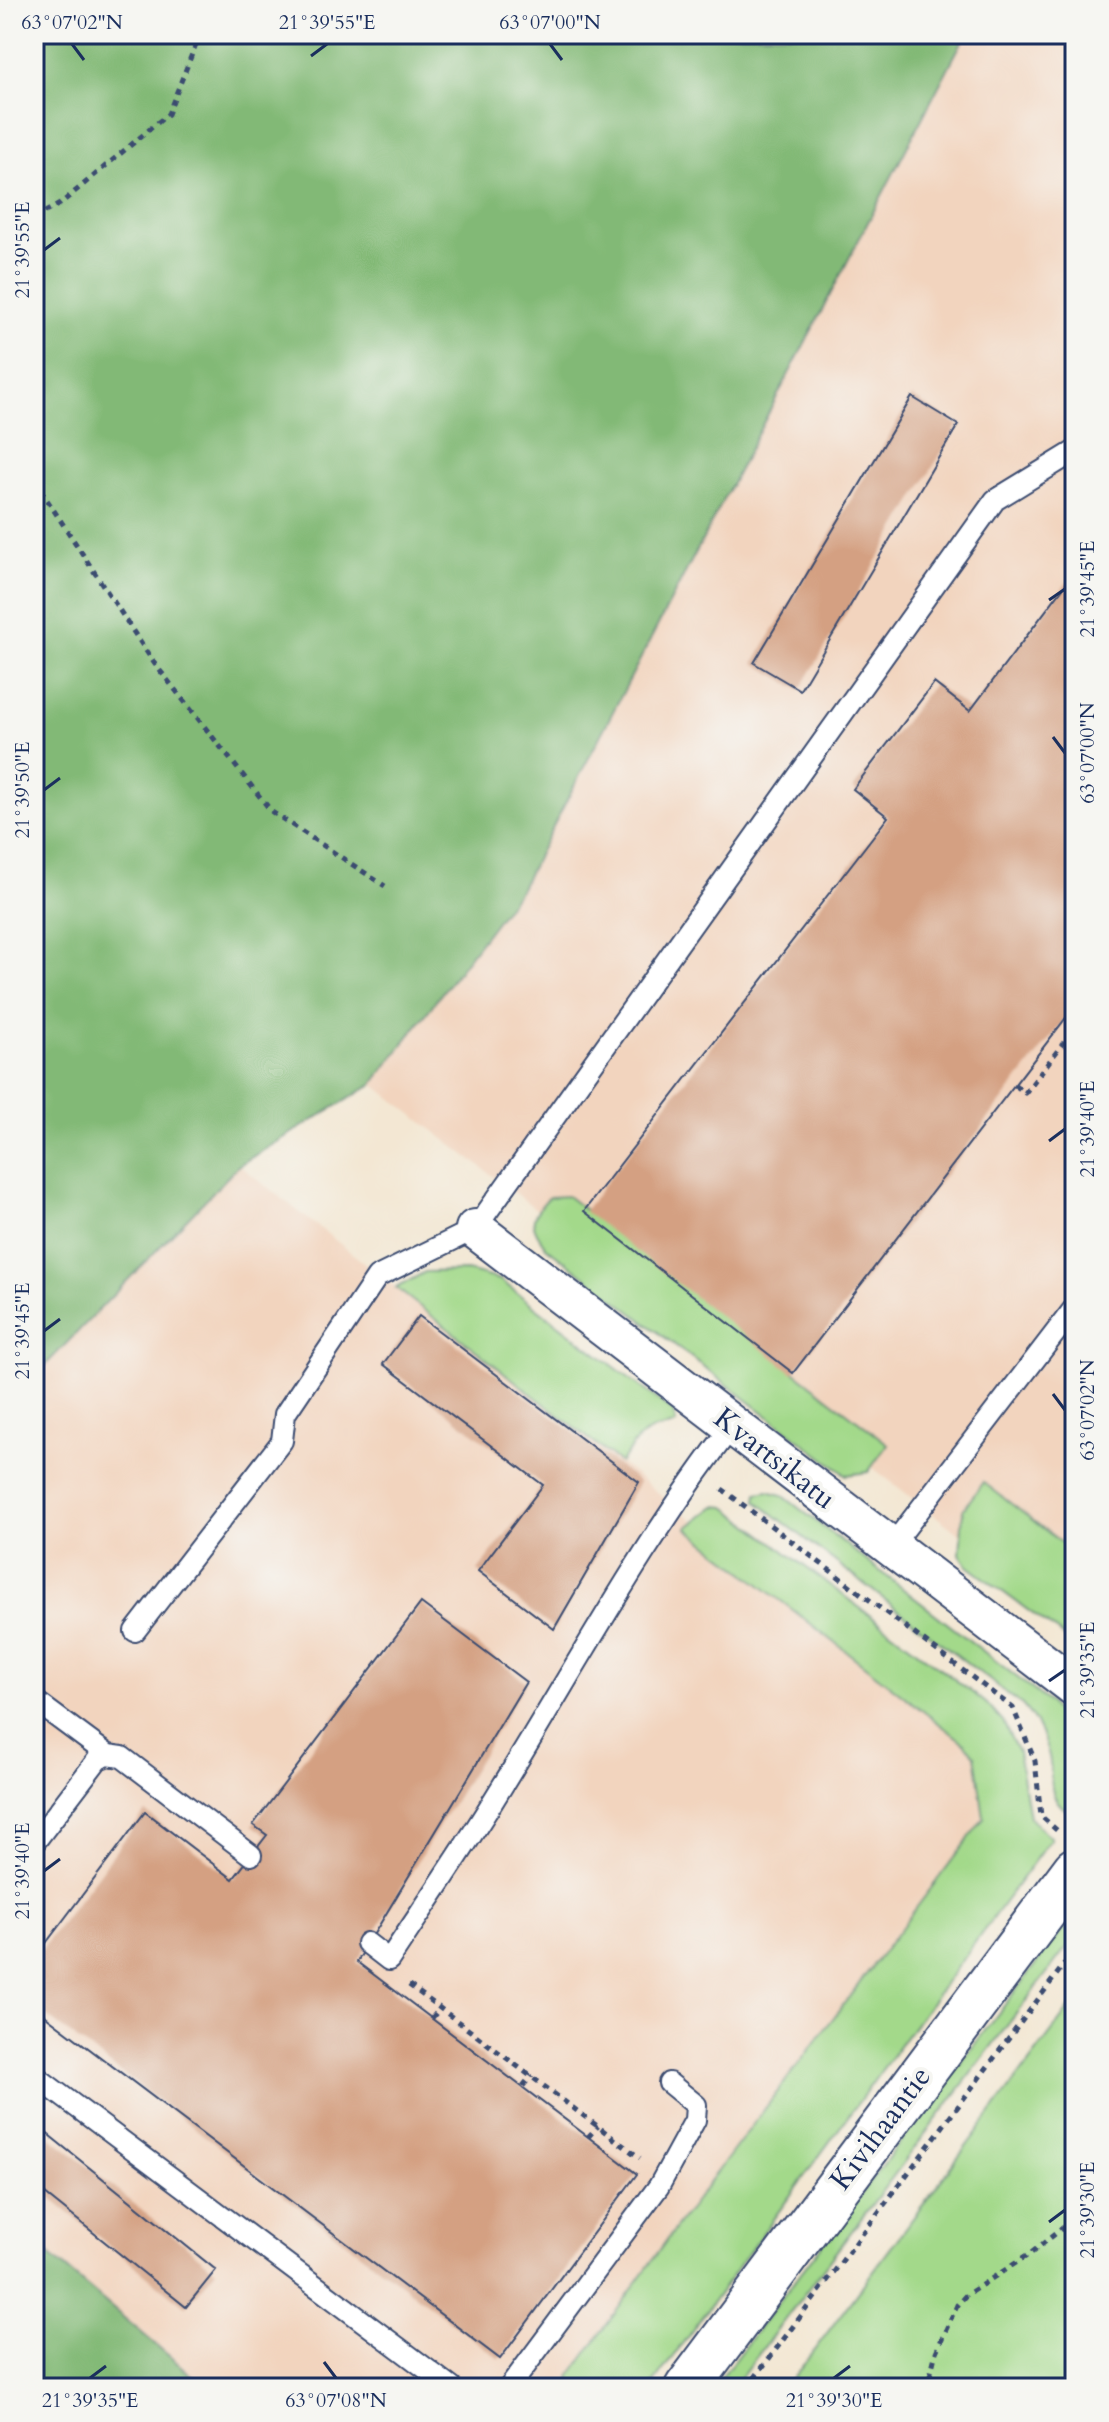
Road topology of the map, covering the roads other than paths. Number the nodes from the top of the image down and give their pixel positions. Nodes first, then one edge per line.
1 (1075, 451) edge
2 (475, 1229) junction
3 (1075, 1307) edge
4 (733, 1425) junction
5 (891, 1547) junction
6 (135, 1631) dead end
7 (1075, 1687) edge
8 (34, 1700) edge
9 (108, 1755) junction
10 (34, 1843) edge
11 (1069, 1854) edge
12 (251, 1855) dead end
13 (367, 1943) dead end
14 (34, 2075) edge
15 (669, 2083) dead end
16 (452, 2388) edge
17 (509, 2388) edge
18 (687, 2388) edge

1 - 2 lane
2 - 4 street, Kvartsikatu
2 - 6 lane
3 - 5 lane
4 - 5 street, Kvartsikatu
4 - 13 lane
5 - 7 street, Kvartsikatu
8 - 9 lane
9 - 10 lane
9 - 12 lane
11 - 18 main road, Kivihaantie
14 - 16 lane
15 - 17 lane

